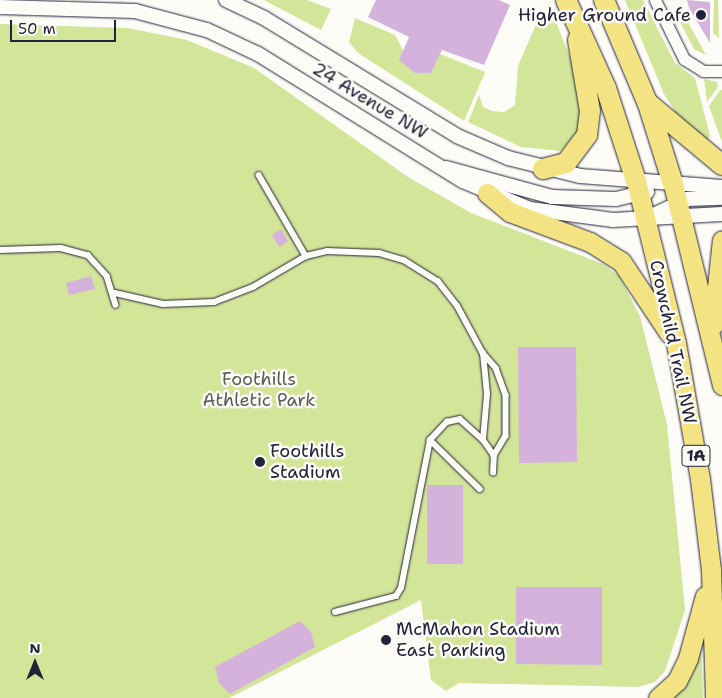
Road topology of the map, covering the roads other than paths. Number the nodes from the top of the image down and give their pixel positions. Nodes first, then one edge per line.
1 (226, 0) edge
2 (566, 0) edge
3 (604, 0) edge
4 (655, 0) edge
5 (0, 7) edge
6 (579, 30) junction
7 (722, 71) edge
8 (648, 104) junction
9 (722, 165) edge
10 (443, 168) junction
11 (543, 170) junction
12 (259, 175) dead end
13 (638, 187) junction
14 (722, 187) edge
15 (487, 194) junction
16 (722, 198) edge
17 (677, 201) junction
18 (722, 214) edge
19 (646, 219) junction
20 (722, 240) edge
21 (0, 250) edge
22 (306, 256) junction
23 (115, 293) junction
24 (116, 305) dead end
25 (712, 332) junction
26 (676, 342) junction
27 (483, 353) junction
28 (722, 386) edge
29 (430, 440) junction
30 (483, 440) junction
31 (494, 456) junction
32 (493, 473) dead end
33 (480, 488) dead end
34 (711, 570) junction
35 (335, 612) dead end
36 (658, 698) edge
37 (715, 698) edge

1 - 11 street, 24 Avenue NW
2 - 6 highway, Crowchild Trail NW / 1A
3 - 8 highway, Crowchild Trail NW
4 - 7 street
5 - 10 street, 24 Avenue NW
6 - 11 highway
6 - 13 highway, Crowchild Trail NW / 1A
8 - 9 highway
8 - 17 highway, Crowchild Trail NW
10 - 13 street
10 - 15 street, 24 Avenue NW
11 - 13 street, 24 Avenue NW
12 - 22 lane
13 - 17 street
13 - 19 highway, Crowchild Trail NW / 1A
14 - 17 street, 24 Avenue NW
15 - 19 street, 24 Avenue NW
15 - 26 highway
16 - 17 street
17 - 18 street, 24 Avenue NW
17 - 19 street, 24 Avenue NW
17 - 25 highway, Crowchild Trail NW
19 - 26 highway, Crowchild Trail NW / 1A
20 - 25 highway
21 - 23 lane
22 - 23 lane
22 - 27 lane
23 - 24 lane
25 - 28 highway, Crowchild Trail NW
26 - 34 highway, Crowchild Trail NW / 1A
27 - 30 lane
27 - 31 lane
29 - 30 lane
29 - 33 lane
29 - 35 lane
30 - 31 lane
31 - 32 lane
34 - 36 highway
34 - 37 highway, Crowchild Trail NW / 1A

